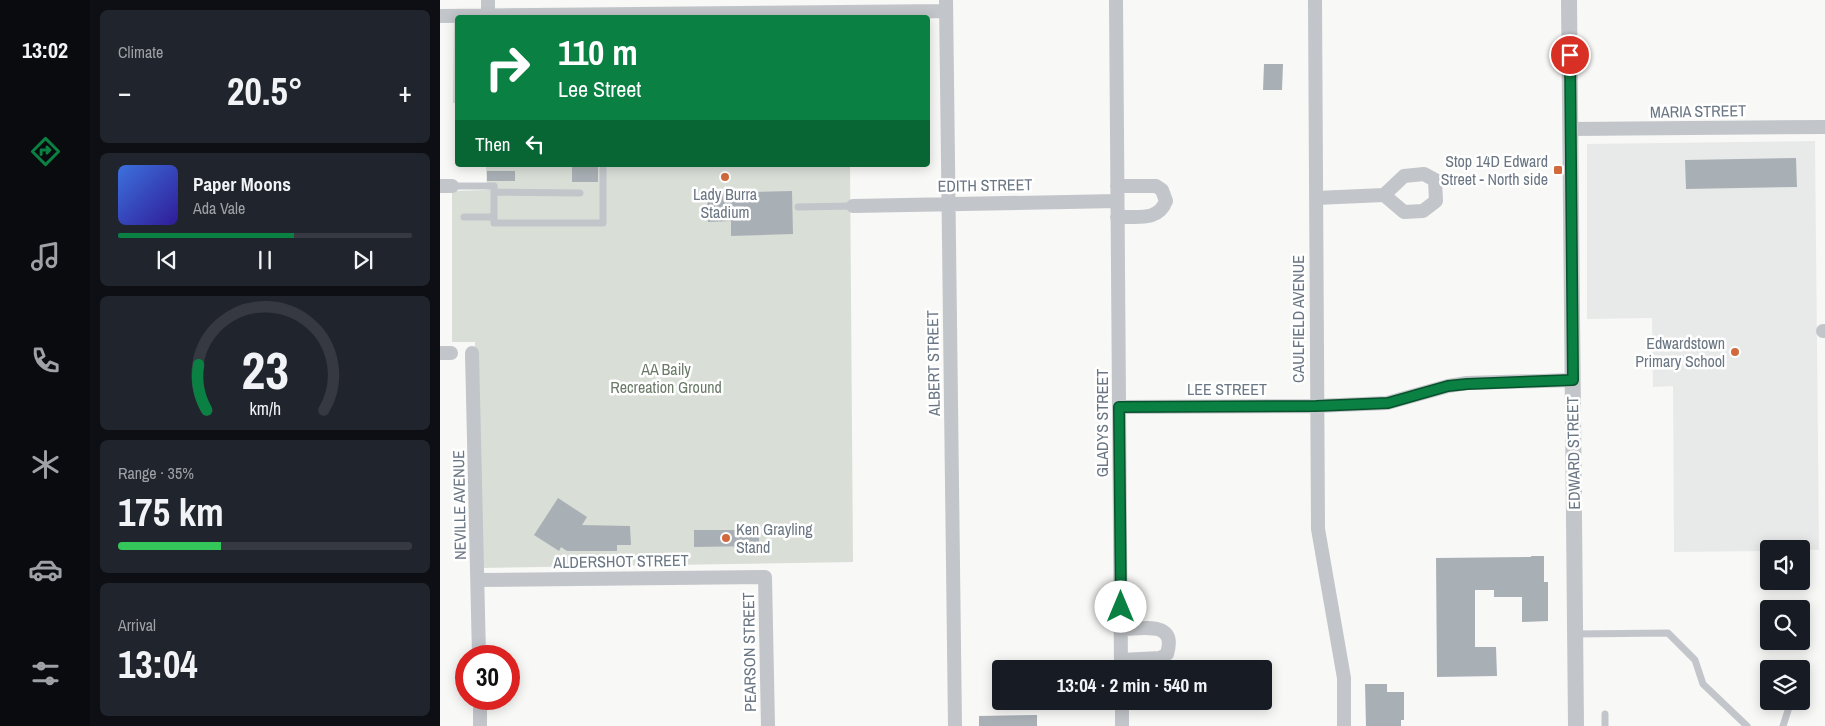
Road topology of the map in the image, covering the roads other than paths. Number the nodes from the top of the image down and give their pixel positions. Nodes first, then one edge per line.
1 (488, 0) edge
2 (1116, 0) edge
3 (1315, 0) edge
4 (1569, 0) edge
5 (946, 5) edge
6 (786, 6) edge
7 (650, 7) edge
8 (488, 15) edge
9 (606, 15) edge
10 (440, 16) edge
11 (455, 16) edge
12 (1825, 127) edge
13 (1570, 129) junction
14 (603, 167) edge
15 (446, 186) edge
16 (1117, 186) junction
17 (494, 192) junction
18 (580, 192) dead end
19 (1384, 195) dead end
20 (1316, 198) junction
21 (1117, 201) junction
22 (948, 203) junction
23 (853, 206) joint
24 (798, 207) dead end
25 (464, 217) dead end
26 (494, 217) junction
27 (1118, 217) junction
28 (472, 353) dead end
29 (1573, 380) junction
30 (1316, 406) junction
31 (1119, 407) junction
32 (765, 577) joint
33 (478, 580) junction
34 (1121, 629) junction
35 (1576, 634) junction
36 (479, 645) edge
37 (1121, 660) edge
38 (1147, 660) edge
39 (480, 710) edge
40 (1122, 710) edge
41 (1788, 710) edge
42 (1605, 714) dead end
43 (480, 726) edge
44 (768, 726) edge
45 (955, 726) edge
46 (1122, 726) edge
47 (1344, 726) edge
48 (1576, 726) edge
49 (1605, 726) edge
50 (1747, 726) edge
51 (1783, 726) edge

1 - 8 street
2 - 16 street, GLADYS STREET
3 - 20 street, CAULFIELD AVENUE
4 - 13 street, EDWARD STREET
5 - 6 street
5 - 22 street, ALBERT STREET
6 - 7 street
7 - 9 street
10 - 11 street
12 - 13 street, MARIA STREET
13 - 29 street, EDWARD STREET
14 - 26 lane
15 - 17 lane
16 - 21 street, GLADYS STREET
16 - 27 street
17 - 18 lane
17 - 26 lane
19 - 20 street
20 - 30 street, CAULFIELD AVENUE
21 - 22 street, EDITH STREET
21 - 27 street, GLADYS STREET
22 - 23 street, EDITH STREET
22 - 45 street, ALBERT STREET
23 - 24 lane
25 - 26 lane
27 - 31 street, GLADYS STREET
28 - 33 street, NEVILLE AVENUE
29 - 30 street, LEE STREET
29 - 35 street, EDWARD STREET
30 - 31 street, LEE STREET
30 - 47 street, CAULFIELD AVENUE
31 - 34 street, GLADYS STREET
32 - 33 street, ALDERSHOT STREET
32 - 44 street, PEARSON STREET
33 - 36 street, NEVILLE AVENUE
34 - 37 street, GLADYS STREET
34 - 38 street, GLADYS STREET
35 - 48 street, EDWARD STREET
35 - 50 lane
39 - 43 street
40 - 46 street
41 - 51 lane
42 - 49 lane

